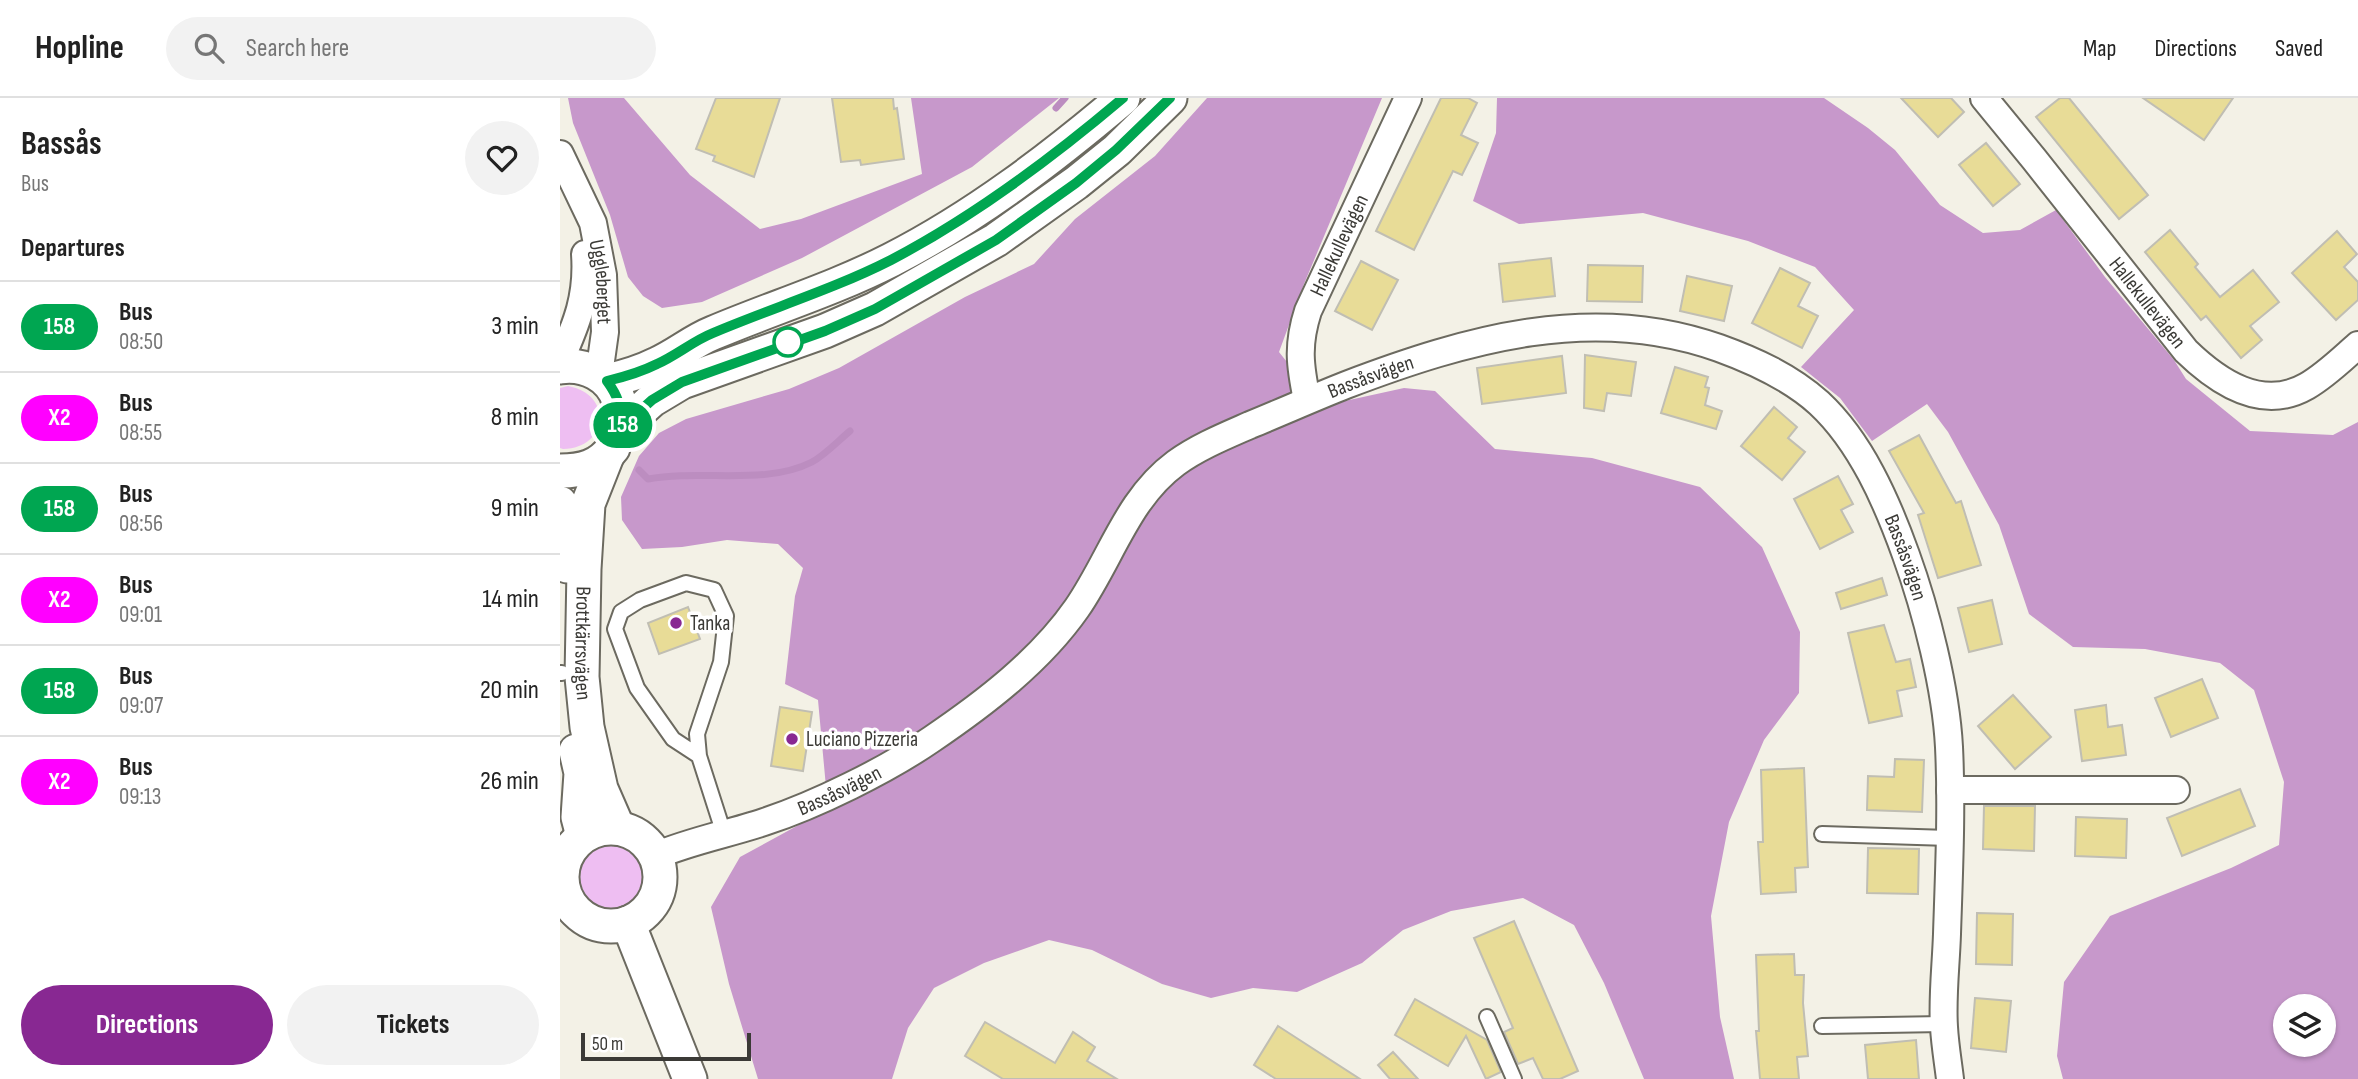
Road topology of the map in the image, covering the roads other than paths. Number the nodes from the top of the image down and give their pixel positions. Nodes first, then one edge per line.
1 (1122, 98) edge
2 (1170, 98) edge
3 (1408, 98) edge
4 (1984, 98) edge
5 (560, 154) edge
6 (577, 193) junction
7 (2358, 345) edge
8 (560, 361) edge
9 (560, 367) edge
10 (603, 378) junction
11 (1307, 400) junction
12 (622, 427) junction
13 (607, 456) junction
14 (560, 471) edge
15 (560, 503) edge
16 (561, 630) edge
17 (561, 673) edge
18 (699, 756) junction
19 (1950, 790) junction
20 (2176, 790) dead end
21 (618, 828) junction
22 (724, 834) junction
23 (1822, 834) dead end
24 (583, 836) junction
25 (1949, 838) junction
26 (655, 856) junction
27 (561, 869) edge
28 (612, 923) junction
29 (560, 932) edge
30 (1486, 1017) dead end
31 (1944, 1024) junction
32 (1822, 1026) dead end
33 (690, 1079) edge
34 (1514, 1079) edge
35 (1950, 1079) edge

1 - 10 street
2 - 12 street
3 - 11 street, Hallekullevägen
4 - 7 street, Hallekullevägen
5 - 6 street, Uggleberget
6 - 8 street, Uggleberget
6 - 10 street, Uggleberget
9 - 10 street
10 - 12 street
11 - 19 street, Bassåsvägen
11 - 22 street, Bassåsvägen
12 - 13 street, Brottkärrsvägen
13 - 14 street
13 - 21 street, Brottkärrsvägen
15 - 16 street, Brottkärrsvägen
16 - 17 street, Brottkärrsvägen
17 - 24 street, Brottkärrsvägen
18 - 18 lane
18 - 22 lane
19 - 20 street
19 - 25 street, Bassåsvägen
21 - 24 street
21 - 26 street
22 - 26 street, Bassåsvägen
23 - 25 lane
24 - 27 street
25 - 31 street, Bassåsvägen
26 - 28 street
27 - 28 street
28 - 29 street
28 - 33 street
30 - 34 lane
31 - 32 lane
31 - 35 street, Bassåsvägen

